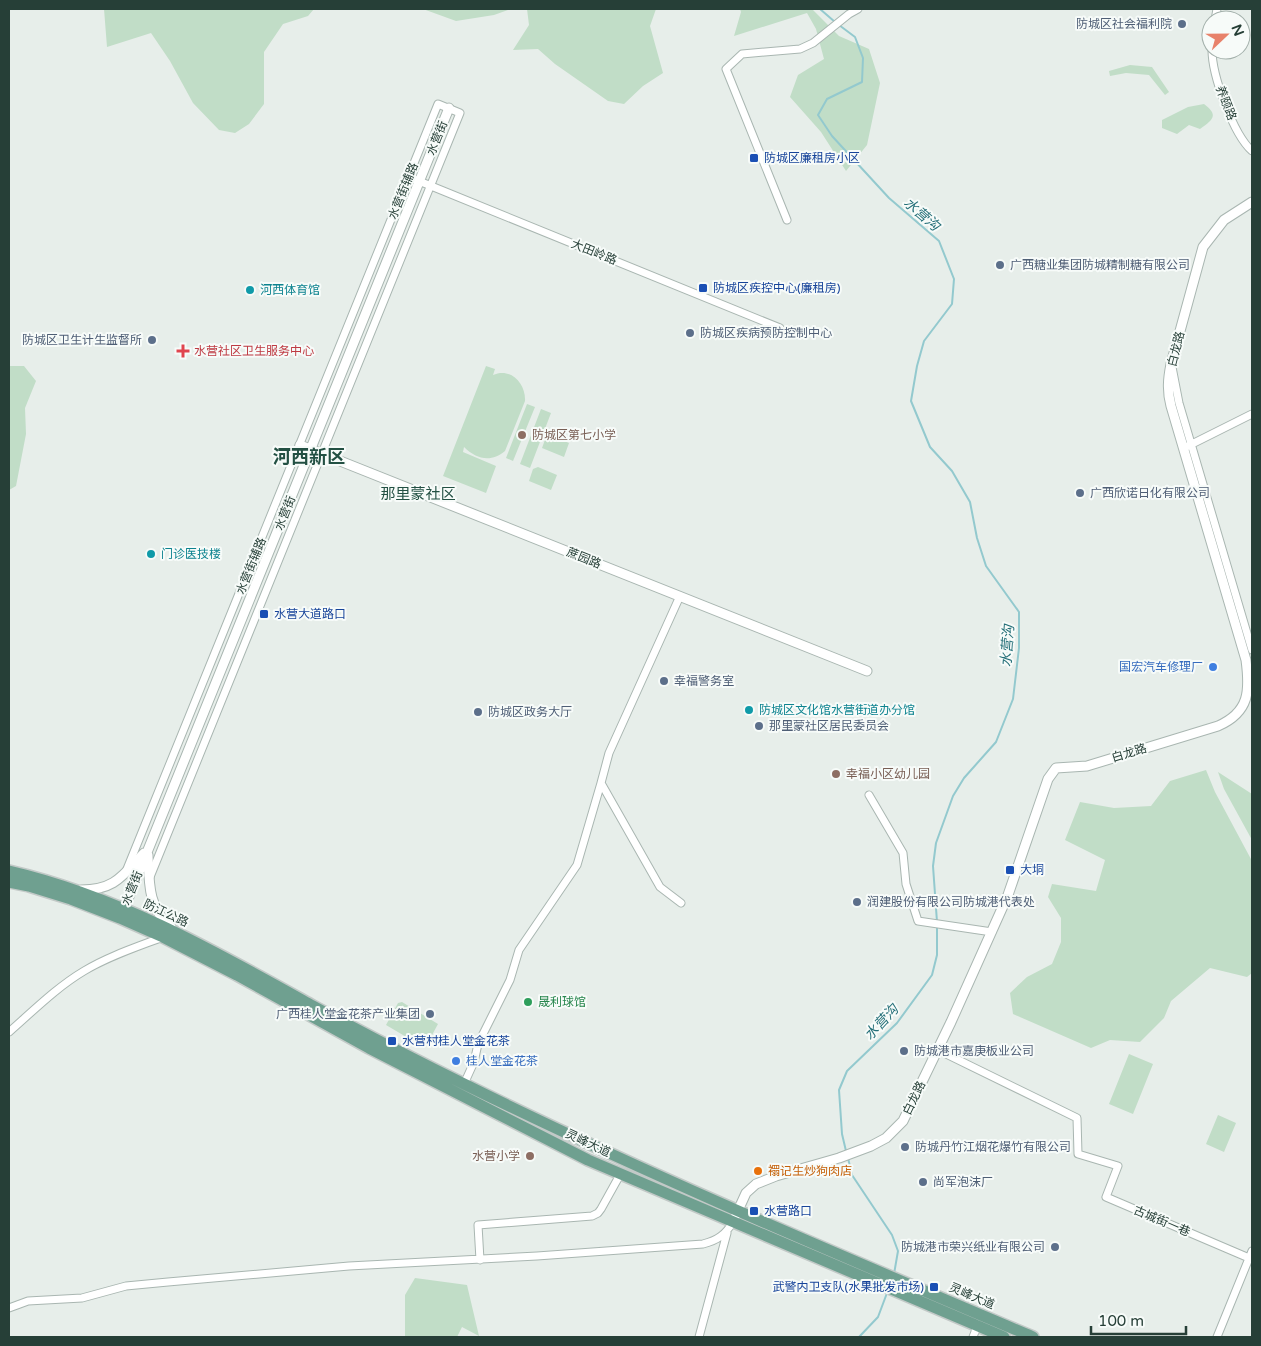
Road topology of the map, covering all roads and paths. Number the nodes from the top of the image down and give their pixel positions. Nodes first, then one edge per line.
1 (858, 9) edge
2 (1213, 60) edge
3 (449, 108) junction
4 (1252, 150) edge
5 (409, 177) junction
6 (420, 181) junction
7 (430, 186) junction
8 (1252, 202) edge
9 (787, 220) dead end
10 (780, 328) dead end
11 (1252, 414) edge
12 (300, 445) junction
13 (1188, 447) junction
14 (311, 449) junction
15 (322, 453) junction
16 (680, 596) junction
17 (1252, 650) edge
18 (867, 671) dead end
19 (1252, 696) edge
20 (1245, 702) junction
21 (602, 783) junction
22 (869, 795) dead end
23 (148, 850) junction
24 (9, 871) edge
25 (126, 872) junction
26 (149, 880) junction
27 (9, 882) edge
28 (75, 890) junction
29 (681, 903) dead end
30 (122, 914) junction
31 (992, 932) junction
32 (181, 935) junction
33 (163, 937) junction
34 (301, 1005) junction
35 (9, 1032) edge
36 (938, 1050) junction
37 (464, 1084) junction
38 (621, 1173) junction
39 (736, 1217) junction
40 (727, 1233) junction
41 (1251, 1254) edge
42 (480, 1260) junction
43 (9, 1308) edge
44 (980, 1321) junction
45 (699, 1337) edge
46 (973, 1337) edge
47 (1004, 1337) edge
48 (1033, 1337) edge
49 (1217, 1337) edge

1 - 9 street
2 - 4 street, 养颐路
3 - 5 street, 水营街辅路
3 - 6 street, 水营街
3 - 7 street, 水营街辅路
5 - 6 street, 大田岭路
5 - 12 street, 水营街辅路
6 - 7 street, 大田岭路
6 - 14 street, 水营街
7 - 10 street, 大田岭路
7 - 15 street, 水营街辅路
8 - 13 street, 白龙路
11 - 13 street
12 - 14 street, 蔗园路
12 - 25 street, 水营街辅路
13 - 17 street
13 - 20 street, 白龙路
14 - 15 street, 蔗园路
14 - 23 street, 水营街
15 - 16 street, 蔗园路
15 - 26 street, 水营街辅路
16 - 18 street, 蔗园路
16 - 21 street
19 - 20 street
20 - 31 street, 白龙路
21 - 29 street
21 - 37 street
22 - 31 street
23 - 25 street
23 - 26 street
23 - 30 street, 水营街
24 - 28 main road, 防江公路
25 - 28 street
26 - 32 street
27 - 30 main road, 防江公路
28 - 30 main road, 防江公路
30 - 32 main road, 防江公路
30 - 33 main road, 防江公路
31 - 36 street, 白龙路
32 - 34 main road, 防江公路
33 - 34 main road, 防江公路
33 - 35 street
34 - 37 main road, 灵峰大道
34 - 38 main road, 灵峰大道
36 - 39 street, 白龙路
36 - 41 street, 古城街一巷
37 - 39 main road, 灵峰大道
38 - 39 main road, 灵峰大道
38 - 42 street
39 - 40 street
39 - 44 main road, 灵峰大道
40 - 42 street
40 - 45 street
41 - 49 street
42 - 43 street
44 - 46 street
44 - 47 main road, 灵峰大道
44 - 48 main road, 灵峰大道

